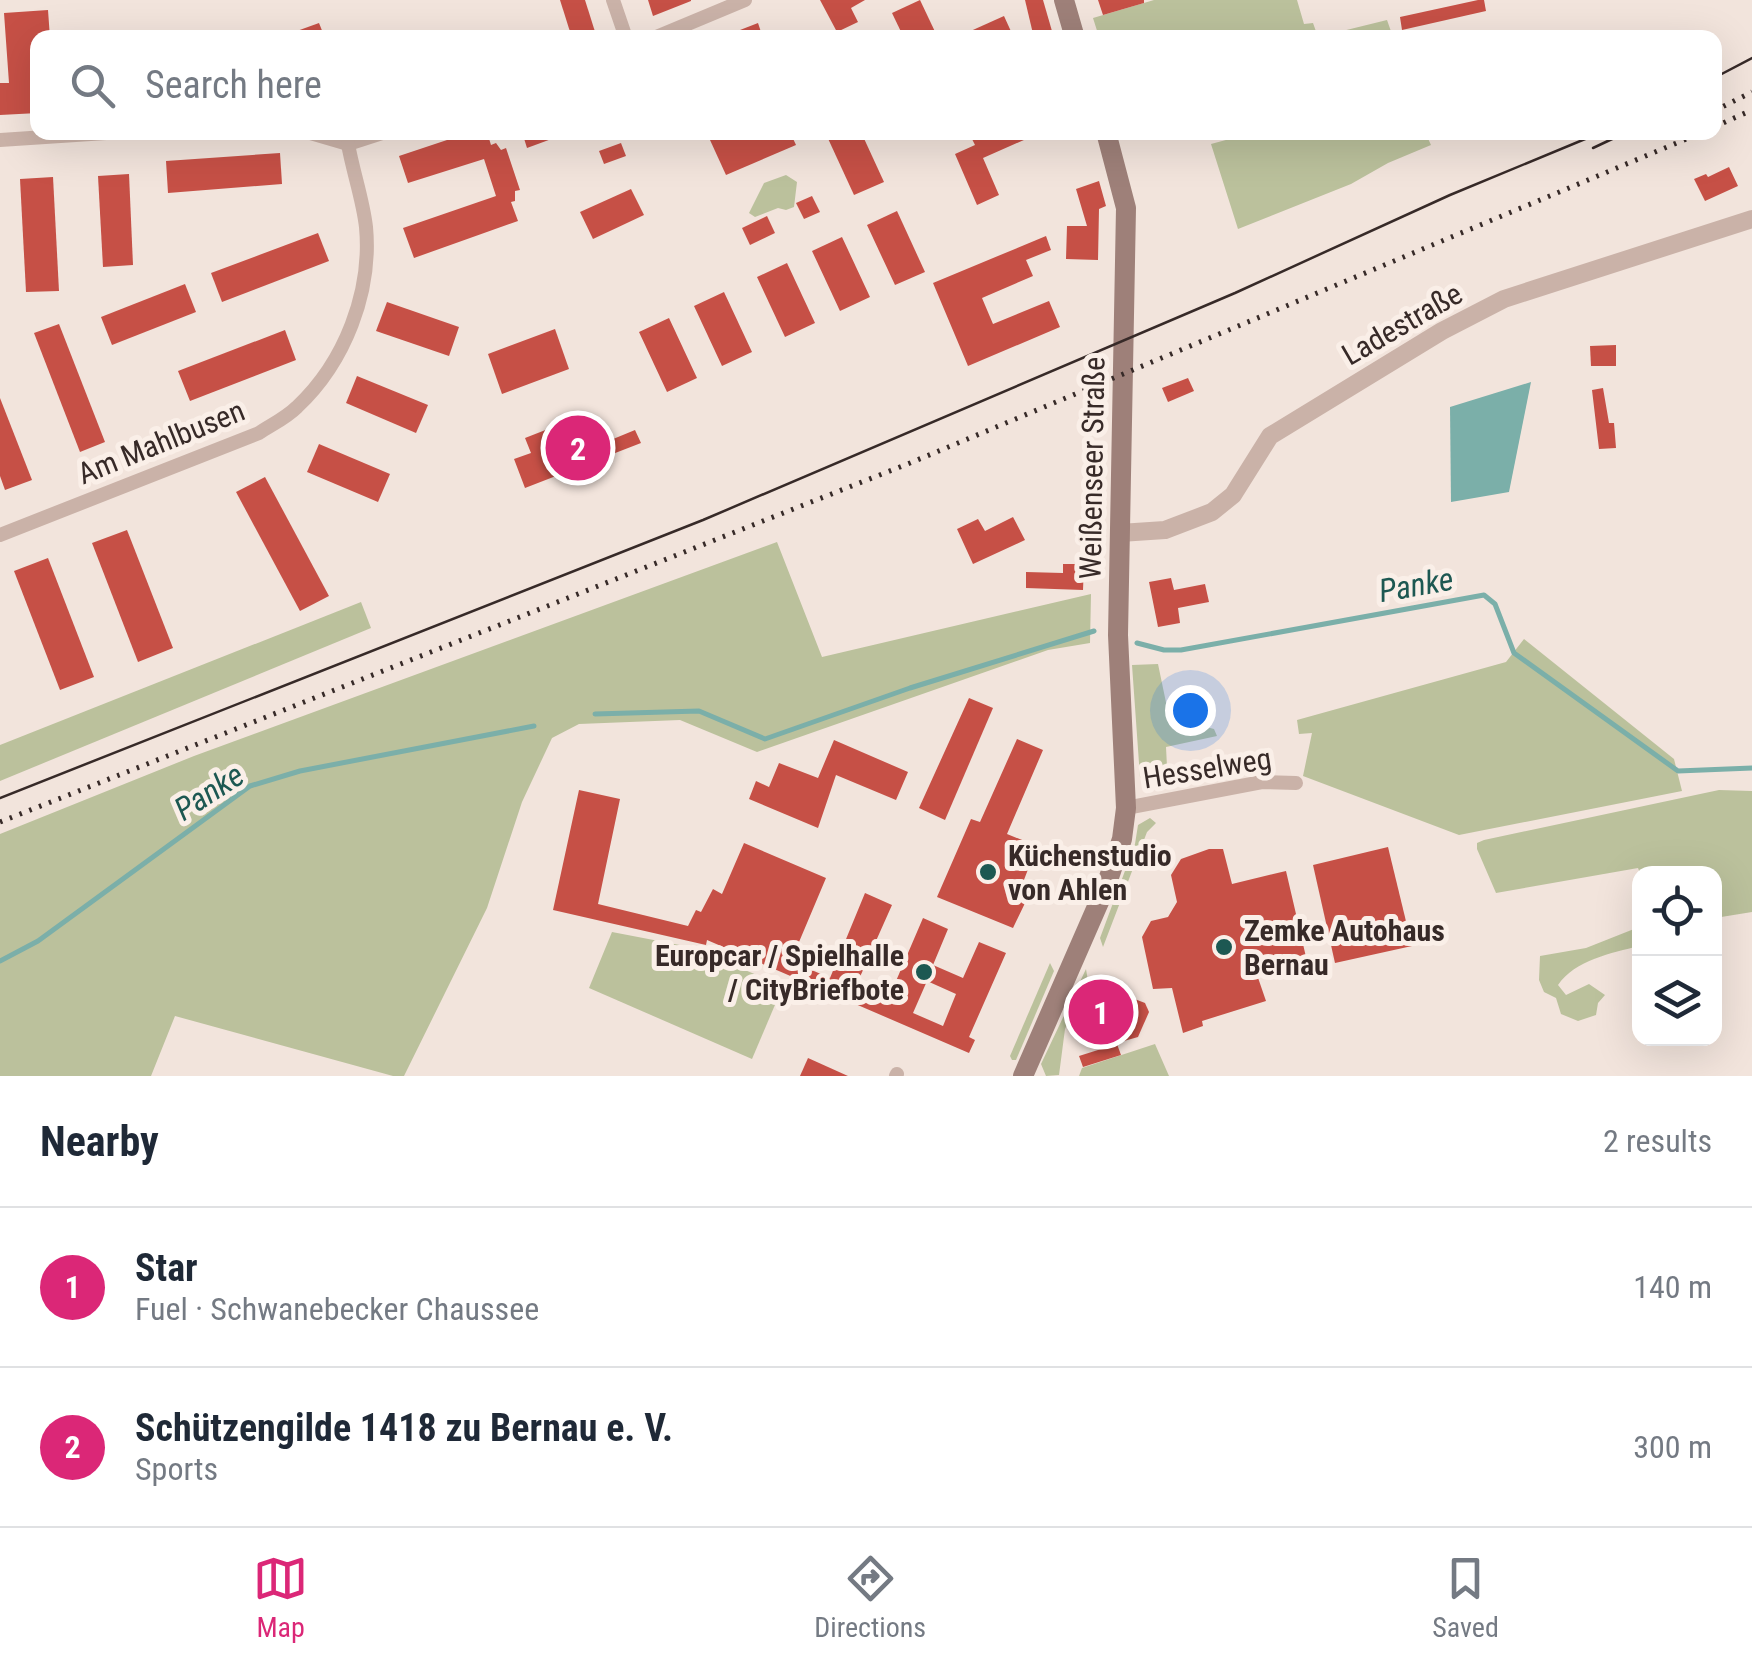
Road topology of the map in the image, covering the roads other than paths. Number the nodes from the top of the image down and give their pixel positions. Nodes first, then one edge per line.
1 (613, 0) edge
2 (745, 0) edge
3 (1064, 0) edge
4 (623, 30) edge
5 (673, 30) edge
6 (1073, 30) edge
7 (30, 138) edge
8 (0, 140) edge
9 (334, 140) edge
10 (360, 140) edge
11 (1108, 140) edge
12 (348, 144) junction
13 (1752, 219) edge
14 (1120, 533) junction
15 (0, 535) edge
16 (1296, 783) dead end
17 (1126, 808) junction
18 (1023, 1076) edge

1 - 4 street
2 - 5 street
3 - 6 main road
7 - 8 street
9 - 12 street
10 - 12 street
11 - 14 main road, Weißenseer Straße
12 - 15 street, Am Mahlbusen
13 - 14 street, Ladestraße
14 - 17 main road, Weißenseer Straße
16 - 17 street, Hesselweg
17 - 18 main road, Weißenseer Straße

